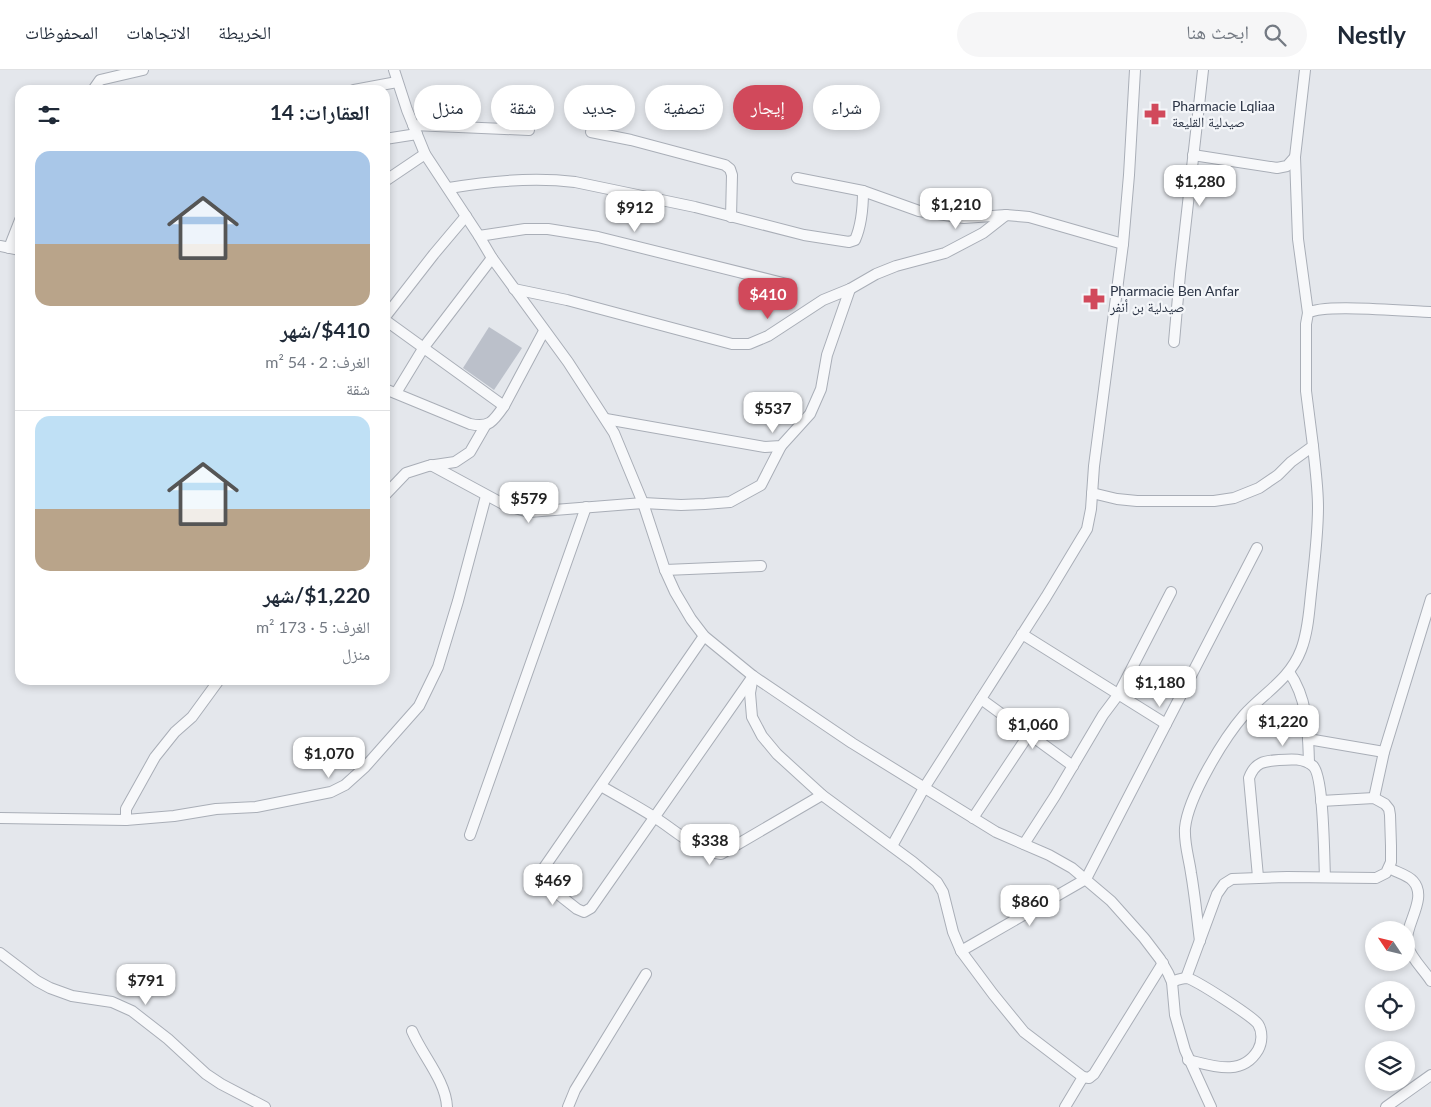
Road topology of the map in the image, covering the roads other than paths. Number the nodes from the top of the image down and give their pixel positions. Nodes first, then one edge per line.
1 (143, 70) edge
2 (394, 70) edge
3 (1135, 70) edge
4 (1204, 70) edge
5 (1305, 70) edge
6 (397, 82) junction
7 (96, 85) edge
8 (381, 85) edge
9 (414, 126) edge
10 (414, 129) edge
11 (415, 130) edge
12 (591, 132) dead end
13 (390, 137) edge
14 (425, 154) junction
15 (1193, 155) junction
16 (1295, 157) junction
17 (390, 178) edge
18 (797, 178) dead end
19 (448, 188) junction
20 (863, 191) junction
21 (1006, 215) junction
22 (466, 216) junction
23 (731, 217) junction
24 (15, 228) edge
25 (480, 236) junction
26 (1123, 244) junction
27 (4, 247) edge
28 (492, 258) junction
29 (787, 284) dead end
30 (514, 289) junction
31 (850, 289) junction
32 (390, 312) edge
33 (1431, 312) edge
34 (1308, 313) junction
35 (390, 323) edge
36 (544, 331) junction
37 (1174, 342) dead end
38 (424, 347) junction
39 (390, 391) edge
40 (396, 393) junction
41 (504, 406) junction
42 (606, 419) junction
43 (485, 426) junction
44 (781, 446) junction
45 (1314, 446) junction
46 (431, 465) junction
47 (390, 490) edge
48 (1092, 493) junction
49 (486, 496) junction
50 (643, 503) junction
51 (586, 507) junction
52 (1257, 548) dead end
53 (761, 566) dead end
54 (665, 570) junction
55 (1171, 592) dead end
56 (1431, 599) edge
57 (1022, 634) junction
58 (704, 636) junction
59 (1289, 672) junction
60 (753, 676) junction
61 (215, 685) edge
62 (1118, 694) junction
63 (981, 700) junction
64 (1166, 724) junction
65 (1029, 734) junction
66 (1308, 739) junction
67 (1384, 752) junction
68 (1308, 763) junction
69 (1073, 766) junction
70 (601, 786) junction
71 (924, 788) junction
72 (822, 795) junction
73 (1374, 798) junction
74 (1321, 801) junction
75 (654, 817) junction
76 (0, 818) edge
77 (973, 818) junction
78 (126, 820) junction
79 (470, 835) dead end
80 (1024, 844) junction
81 (892, 846) junction
82 (1389, 868) junction
83 (1325, 877) junction
84 (1258, 878) junction
85 (1086, 879) junction
86 (1200, 941) junction
87 (961, 951) junction
88 (0, 953) edge
89 (1163, 963) junction
90 (646, 974) dead end
91 (1186, 978) junction
92 (1431, 981) edge
93 (1172, 982) junction
94 (412, 1031) dead end
95 (1188, 1060) junction
96 (1431, 1074) edge
97 (1083, 1077) junction
98 (265, 1107) edge
99 (447, 1107) edge
100 (568, 1107) edge
101 (1065, 1107) edge
102 (1211, 1107) edge
103 (1386, 1107) edge

1 - 7 street
2 - 6 street
3 - 26 street
4 - 15 street
5 - 16 street
6 - 8 street
6 - 9 street
10 - 13 street
11 - 14 street
12 - 23 street
14 - 17 street
14 - 19 street
15 - 16 street
15 - 37 street
16 - 34 street
18 - 20 street
19 - 22 street
19 - 23 street
20 - 21 street
20 - 23 street
21 - 26 street
21 - 31 street
22 - 25 street
22 - 32 street
24 - 27 street
25 - 28 street
25 - 29 street
26 - 48 street
28 - 30 street
28 - 38 street
30 - 31 street
30 - 36 street
31 - 44 street
33 - 34 street
34 - 45 street
35 - 38 street
36 - 41 street
36 - 42 street
38 - 40 street
38 - 41 street
39 - 40 street
40 - 43 street
41 - 43 street
42 - 44 street
42 - 50 street
43 - 46 street
44 - 50 street
45 - 48 street
45 - 59 street
46 - 47 street
46 - 49 street
48 - 57 street
49 - 51 street
49 - 78 street
50 - 51 street
50 - 54 street
51 - 79 street
52 - 64 street
53 - 54 street
54 - 58 street
55 - 62 street
56 - 67 street
57 - 62 street
57 - 63 street
58 - 60 street
58 - 70 street
59 - 66 street
59 - 86 street
60 - 71 street
60 - 72 street
60 - 75 street
61 - 78 street
62 - 64 street
62 - 69 street
63 - 65 street
63 - 71 street
64 - 85 street
65 - 69 street
65 - 77 street
66 - 67 street
66 - 68 street
67 - 73 street
68 - 74 street
68 - 84 street
69 - 80 street
70 - 75 street
70 - 75 street
71 - 77 street
71 - 81 street
72 - 75 street
72 - 81 street
73 - 74 street
73 - 82 street
74 - 83 street
76 - 78 street
77 - 80 street
80 - 85 street
81 - 87 street
82 - 83 street
82 - 92 street
83 - 84 street
84 - 86 street
85 - 87 street
85 - 89 street
86 - 91 street
87 - 97 street
88 - 98 street
89 - 93 street
89 - 97 street
90 - 100 street
91 - 93 street
91 - 95 street
93 - 95 street
94 - 99 street
95 - 102 street
96 - 103 street
97 - 101 street

